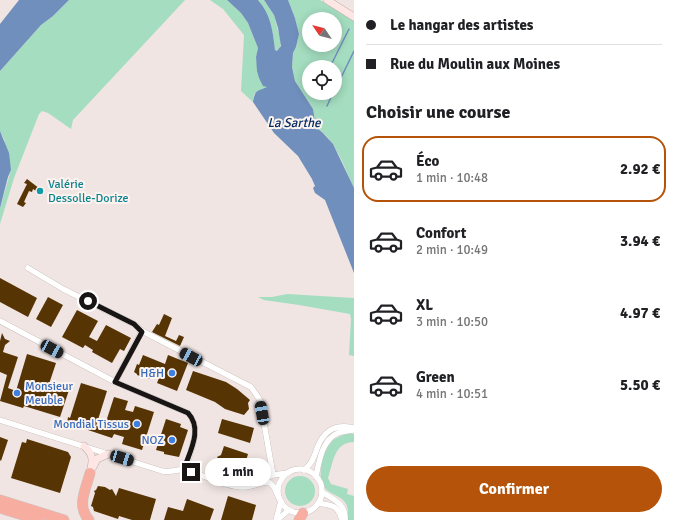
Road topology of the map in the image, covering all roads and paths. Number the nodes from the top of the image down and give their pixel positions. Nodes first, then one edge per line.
1 (327, 0) edge
2 (354, 17) edge
3 (28, 268) dead end
4 (0, 321) edge
5 (142, 332) junction
6 (115, 382) junction
7 (0, 420) edge
8 (354, 429) edge
9 (84, 446) junction
10 (108, 454) junction
11 (184, 469) junction
12 (304, 470) junction
13 (90, 473) junction
14 (288, 473) junction
15 (273, 475) junction
16 (316, 477) junction
17 (249, 487) junction
18 (322, 492) junction
19 (280, 499) junction
20 (0, 500) edge
21 (318, 503) junction
22 (0, 508) edge
23 (289, 510) junction
24 (0, 511) edge
25 (301, 516) edge
26 (20, 520) edge
27 (39, 520) edge
28 (64, 520) edge
29 (89, 520) edge
30 (276, 520) edge
31 (344, 520) edge

1 - 2 street
3 - 5 street
4 - 6 street
5 - 6 street
5 - 15 street
6 - 11 street
7 - 9 street
8 - 12 street
8 - 16 street
9 - 10 street
9 - 13 street
10 - 11 street
10 - 13 street
11 - 17 street
12 - 14 street
12 - 16 street
13 - 29 highway
14 - 15 street
14 - 19 street
15 - 17 street
16 - 18 street
17 - 19 street
18 - 21 street
18 - 31 street
19 - 23 street
19 - 30 street
20 - 28 highway
21 - 25 street
21 - 31 street
22 - 27 highway
23 - 25 street
23 - 30 street
24 - 26 highway

